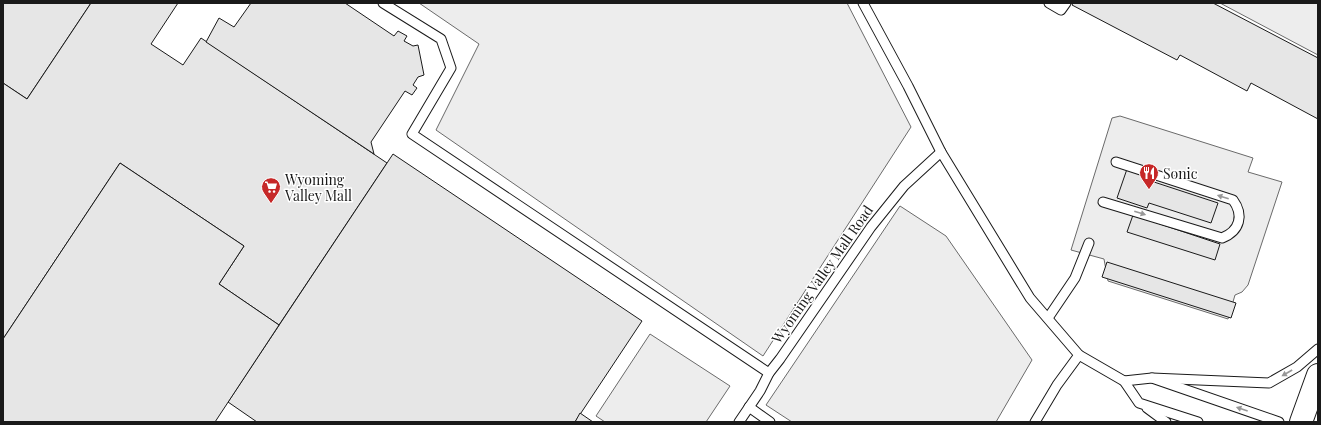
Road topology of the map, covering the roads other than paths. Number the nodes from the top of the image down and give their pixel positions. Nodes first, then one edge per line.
1 (382, 3) edge
2 (863, 3) edge
3 (1049, 3) edge
4 (1066, 3) edge
5 (941, 152) junction
6 (1116, 162) dead end
7 (1103, 202) dead end
8 (1089, 243) dead end
9 (1048, 318) junction
10 (1318, 349) edge
11 (1079, 355) junction
12 (768, 373) junction
13 (1318, 375) edge
14 (1152, 378) junction
15 (1124, 381) junction
16 (1139, 403) junction
17 (749, 407) junction
18 (740, 422) edge
19 (770, 422) edge
20 (1035, 422) edge
21 (1166, 422) edge
22 (1198, 422) edge
23 (1279, 422) edge
24 (1301, 422) edge

1 - 12 lane
2 - 5 lane
3 - 4 lane
5 - 9 lane
5 - 12 lane, Wyoming Valley Mall Road
7 -> 6 lane
8 - 9 lane
9 - 11 lane
10 -> 14 lane
11 - 15 lane
11 - 20 lane
12 - 17 lane, Wyoming Valley Mall Road
13 - 24 main road
14 - 15 lane
23 -> 14 lane
15 - 16 lane
16 - 21 lane
16 - 22 lane
17 - 18 lane, Wyoming Valley Mall Road
17 - 19 lane

